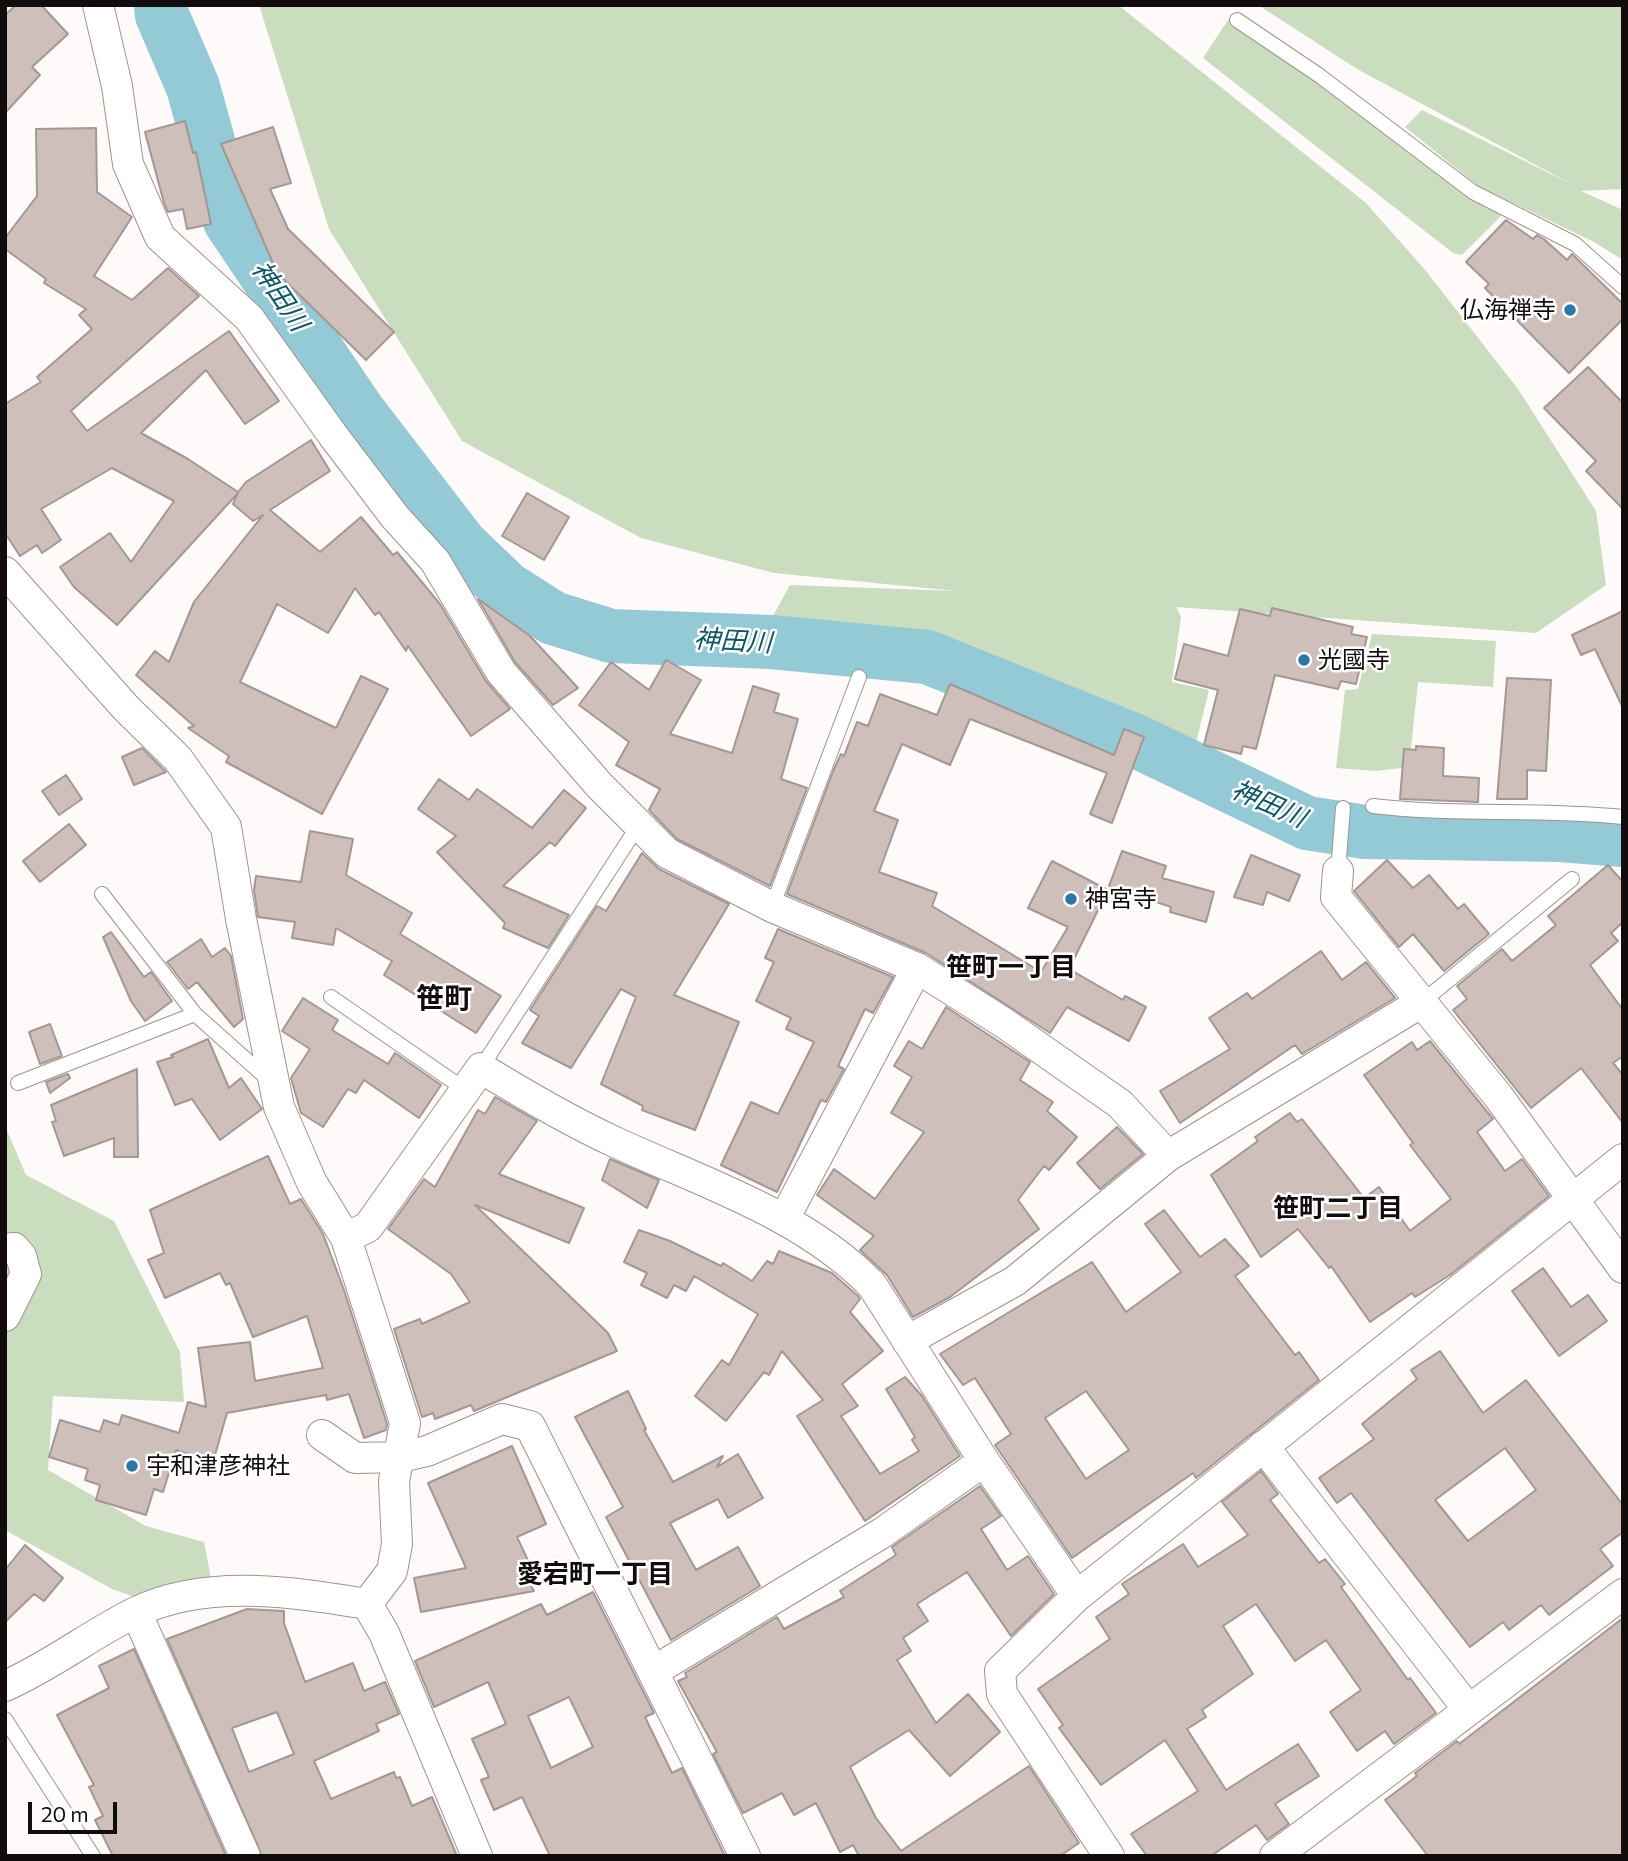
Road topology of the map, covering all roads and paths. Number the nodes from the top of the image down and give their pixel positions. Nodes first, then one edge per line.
1 (98, 5) edge
2 (1237, 20) dead end
3 (1623, 287) edge
4 (5, 572) edge
5 (859, 677) dead end
6 (1373, 806) dead end
7 (1343, 808) dead end
8 (1623, 817) edge
9 (638, 826) junction
10 (1339, 861) joint
11 (1572, 879) dead end
12 (102, 894) dead end
13 (772, 907) junction
14 (918, 968) junction
15 (331, 997) dead end
16 (1422, 1002) junction
17 (195, 1014) junction
18 (472, 1078) junction
19 (18, 1083) dead end
20 (275, 1085) junction
21 (1168, 1156) junction
22 (1623, 1159) edge
23 (1573, 1198) junction
24 (784, 1219) junction
25 (346, 1238) junction
26 (5, 1249) edge
27 (1623, 1268) edge
28 (5, 1316) edge
29 (907, 1341) junction
30 (322, 1435) dead end
31 (1263, 1446) junction
32 (401, 1457) junction
33 (984, 1461) junction
34 (1623, 1594) edge
35 (1077, 1596) junction
36 (368, 1604) junction
37 (136, 1612) junction
38 (654, 1671) junction
39 (5, 1686) edge
40 (1468, 1709) junction
41 (5, 1718) edge
42 (93, 1856) edge
43 (245, 1856) edge
44 (477, 1856) edge
45 (745, 1856) edge
46 (1109, 1856) edge
47 (1275, 1856) edge

1 - 9 street
2 - 3 lane
4 - 20 street
5 - 13 lane
6 - 8 lane
7 - 10 lane
9 - 13 street
9 - 18 lane
10 - 16 street
11 - 16 lane
12 - 17 lane
13 - 14 street
14 - 21 street
14 - 24 street
15 - 18 lane
16 - 21 street
16 - 23 street
17 - 19 lane
17 - 20 lane
18 - 24 street
18 - 25 street
20 - 25 street
21 - 29 street
22 - 23 street
23 - 27 street
23 - 31 street
24 - 29 street
25 - 32 street
26 - 28 street
29 - 33 street
30 - 32 street
31 - 35 street
31 - 40 street
32 - 36 street
32 - 38 street
33 - 35 street
33 - 38 street
34 - 40 street
35 - 46 street
36 - 37 street
36 - 44 street
37 - 39 street
37 - 43 street
38 - 45 street
40 - 47 street
41 - 42 lane

